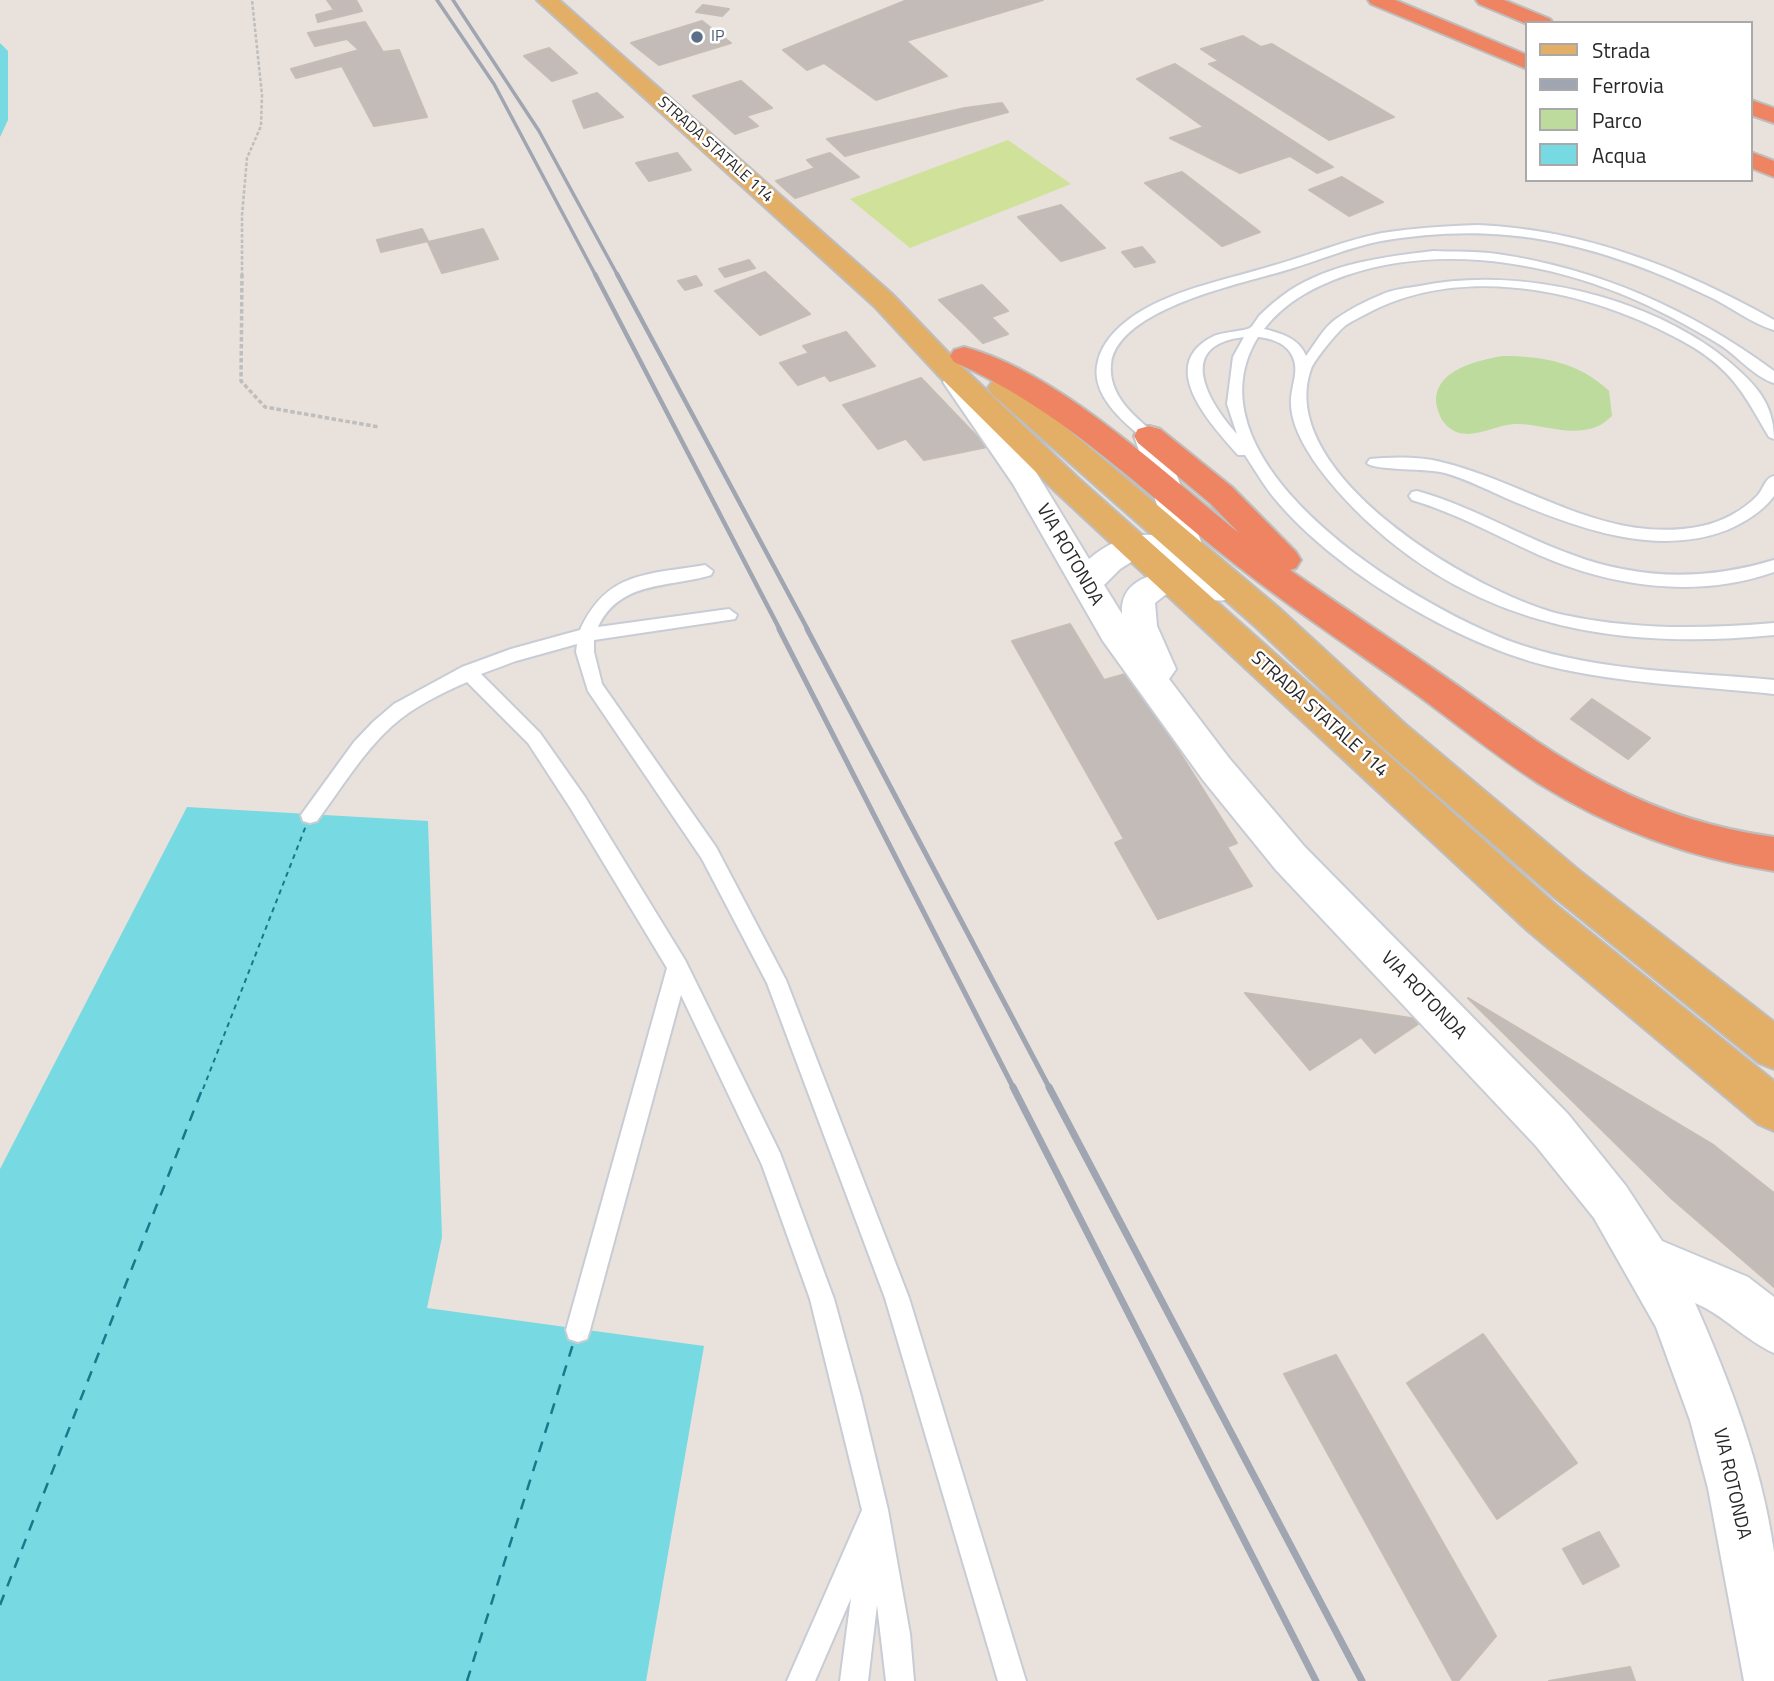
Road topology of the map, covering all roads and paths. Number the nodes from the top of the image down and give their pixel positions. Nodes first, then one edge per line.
1 (251, 0) edge
2 (547, 0) edge
3 (1378, 0) edge
4 (1486, 0) edge
5 (1537, 21) edge
6 (1526, 63) edge
7 (1753, 108) edge
8 (1774, 116) edge
9 (1753, 132) edge
10 (1774, 139) edge
11 (1753, 160) edge
12 (1774, 170) edge
13 (1774, 326) edge
14 (1254, 332) junction
15 (956, 362) junction
16 (1303, 369) junction
17 (1774, 378) edge
18 (379, 427) dead end
19 (1774, 434) edge
20 (1149, 436) junction
21 (1375, 463) dead end
22 (1259, 469) junction
23 (1774, 481) edge
24 (1169, 491) junction
25 (1417, 496) dead end
26 (1136, 547) junction
27 (1187, 547) junction
28 (1774, 566) edge
29 (705, 571) dead end
30 (1173, 581) junction
31 (1086, 583) junction
32 (729, 615) dead end
33 (1774, 629) edge
34 (586, 635) junction
35 (468, 672) junction
36 (1774, 687) edge
37 (1449, 699) junction
38 (1183, 726) junction
39 (1392, 734) junction
40 (310, 815) dead end
41 (1774, 854) edge
42 (678, 967) junction
43 (1774, 1048) edge
44 (1774, 1109) edge
45 (1645, 1258) junction
46 (1774, 1328) edge
47 (578, 1330) dead end
48 (875, 1510) junction
49 (1012, 1679) edge
50 (801, 1681) edge
51 (853, 1681) edge
52 (900, 1681) edge
53 (1772, 1681) edge

1 - 18 path
2 - 15 main road, STRADA STATALE 114
3 - 6 highway
4 - 5 highway
7 - 8 highway
9 - 10 highway
11 - 12 highway
13 - 20 lane
14 - 16 lane
14 - 17 lane
14 - 22 lane
14 - 22 lane
15 - 24 highway
15 - 26 main road, STRADA STATALE 114
15 - 27 main road, STRADA STATALE 114
15 - 31 street, VIA ROTONDA
16 - 19 lane
16 - 33 lane
20 - 24 street
20 - 37 highway
21 - 23 lane
22 - 36 lane
24 - 27 street
24 - 37 highway
25 - 28 lane
26 - 30 main road, STRADA STATALE 114
26 - 31 street
26 - 39 street
27 - 39 main road, STRADA STATALE 114
29 - 34 lane
30 - 38 street
30 - 44 main road, STRADA STATALE 114
31 - 38 street, VIA ROTONDA
32 - 34 lane
34 - 35 lane
34 - 49 lane
35 - 40 lane
35 - 42 lane
37 - 41 highway
38 - 45 street, VIA ROTONDA
39 - 43 main road, STRADA STATALE 114
42 - 47 lane
42 - 48 lane
45 - 46 street
45 - 53 street, VIA ROTONDA
48 - 50 lane
48 - 51 lane
48 - 52 lane

